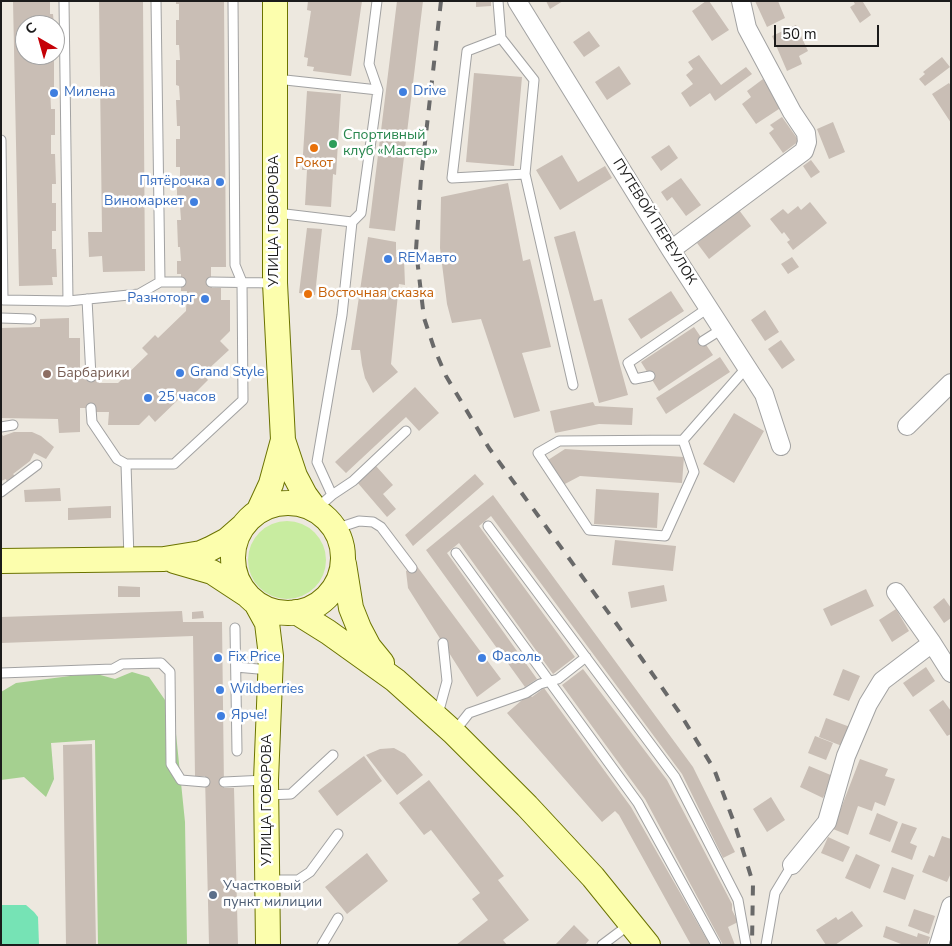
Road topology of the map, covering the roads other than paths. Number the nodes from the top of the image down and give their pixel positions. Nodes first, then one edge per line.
1 (64, 1) edge
2 (156, 1) edge
3 (233, 1) edge
4 (275, 1) edge
5 (377, 1) edge
6 (498, 1) edge
7 (517, 1) edge
8 (741, 1) edge
9 (501, 38) junction
10 (274, 79) junction
11 (378, 90) junction
12 (1, 140) edge
13 (525, 174) junction
14 (274, 213) junction
15 (352, 222) junction
16 (671, 250) junction
17 (160, 282) junction
18 (181, 282) dead end
19 (212, 282) dead end
20 (242, 282) junction
21 (275, 283) junction
22 (87, 299) junction
23 (68, 301) junction
24 (708, 308) junction
25 (1, 318) edge
26 (31, 319) dead end
27 (722, 329) junction
28 (704, 341) dead end
29 (747, 367) junction
30 (650, 376) dead end
31 (92, 377) dead end
32 (951, 383) edge
33 (573, 385) dead end
34 (91, 408) dead end
35 (13, 425) dead end
36 (907, 426) dead end
37 (1, 427) edge
38 (406, 431) dead end
39 (284, 440) junction
40 (684, 440) junction
41 (782, 446) dead end
42 (126, 464) junction
43 (38, 465) dead end
44 (1, 492) edge
45 (324, 502) junction
46 (252, 516) junction
47 (488, 526) dead end
48 (335, 529) junction
49 (456, 552) dead end
50 (164, 559) junction
51 (343, 559) junction
52 (129, 560) junction
53 (1, 561) edge
54 (412, 568) dead end
55 (896, 592) dead end
56 (252, 600) junction
57 (296, 612) junction
58 (235, 628) dead end
59 (443, 643) dead end
60 (932, 644) junction
61 (586, 658) junction
62 (270, 663) junction
63 (236, 667) junction
64 (1, 673) edge
65 (951, 673) edge
66 (396, 680) junction
67 (549, 682) junction
68 (445, 725) junction
69 (237, 751) dead end
70 (333, 755) dead end
71 (205, 782) dead end
72 (224, 782) dead end
73 (266, 788) junction
74 (338, 834) dead end
75 (792, 865) joint
76 (267, 880) junction
77 (951, 906) edge
78 (338, 918) dead end
79 (631, 923) junction
80 (268, 945) edge
81 (322, 945) edge
82 (602, 945) edge
83 (648, 945) edge
84 (716, 945) edge
85 (746, 945) edge
86 (766, 945) edge
87 (939, 945) edge

1 - 23 lane
2 - 17 lane
3 - 20 lane
4 - 10 main road, УЛИЦА ГОВОРОВА
5 - 11 lane
6 - 9 lane
7 - 16 street, ПУТЕВОЙ ПЕРЕУЛОК
8 - 16 street
9 - 13 lane
9 - 13 lane
10 - 11 lane
10 - 14 main road, УЛИЦА ГОВОРОВА
11 - 15 lane
12 - 23 lane
13 - 33 lane
14 - 15 lane
14 - 21 main road, УЛИЦА ГОВОРОВА
15 - 45 lane
16 - 24 street, ПУТЕВОЙ ПЕРЕУЛОК
17 - 18 lane
17 - 22 lane
19 - 20 lane
20 - 21 lane
20 - 42 lane
21 - 39 main road, УЛИЦА ГОВОРОВА
22 - 23 lane
22 - 31 lane
24 - 27 street, ПУТЕВОЙ ПЕРЕУЛОК
24 - 30 lane
25 - 26 lane
27 - 28 lane
27 - 29 street, ПУТЕВОЙ ПЕРЕУЛОК
29 - 40 lane
29 - 41 street, ПУТЕВОЙ ПЕРЕУЛОК
32 - 36 street
34 - 42 lane
35 - 37 lane
38 - 45 lane
39 - 45 main road, УЛИЦА ГОВОРОВА
39 - 46 main road, УЛИЦА ГОВОРОВА
40 - 40 lane
42 - 52 lane
43 - 44 lane
45 - 46 main road
45 - 48 main road
46 - 50 main road
46 - 56 main road
47 - 61 lane
48 - 51 main road
48 - 54 lane
49 - 67 lane
50 - 52 main road
50 - 56 main road
51 - 57 main road
51 - 66 main road
52 - 53 main road
55 - 60 street
56 - 57 main road
56 - 62 main road
57 - 62 main road
57 - 66 main road
58 - 63 lane
59 - 68 lane
60 - 65 street
60 - 75 street
61 - 67 lane
61 - 85 lane
62 - 63 lane
62 - 73 main road, УЛИЦА ГОВОРОВА
63 - 69 lane
64 - 71 lane
66 - 68 main road
67 - 68 lane
67 - 84 lane
68 - 79 main road
70 - 73 lane
72 - 73 lane
73 - 76 main road, УЛИЦА ГОВОРОВА
74 - 76 lane
75 - 86 lane
76 - 80 main road, УЛИЦА ГОВОРОВА
77 - 87 street
78 - 81 lane
79 - 82 lane
79 - 83 main road

